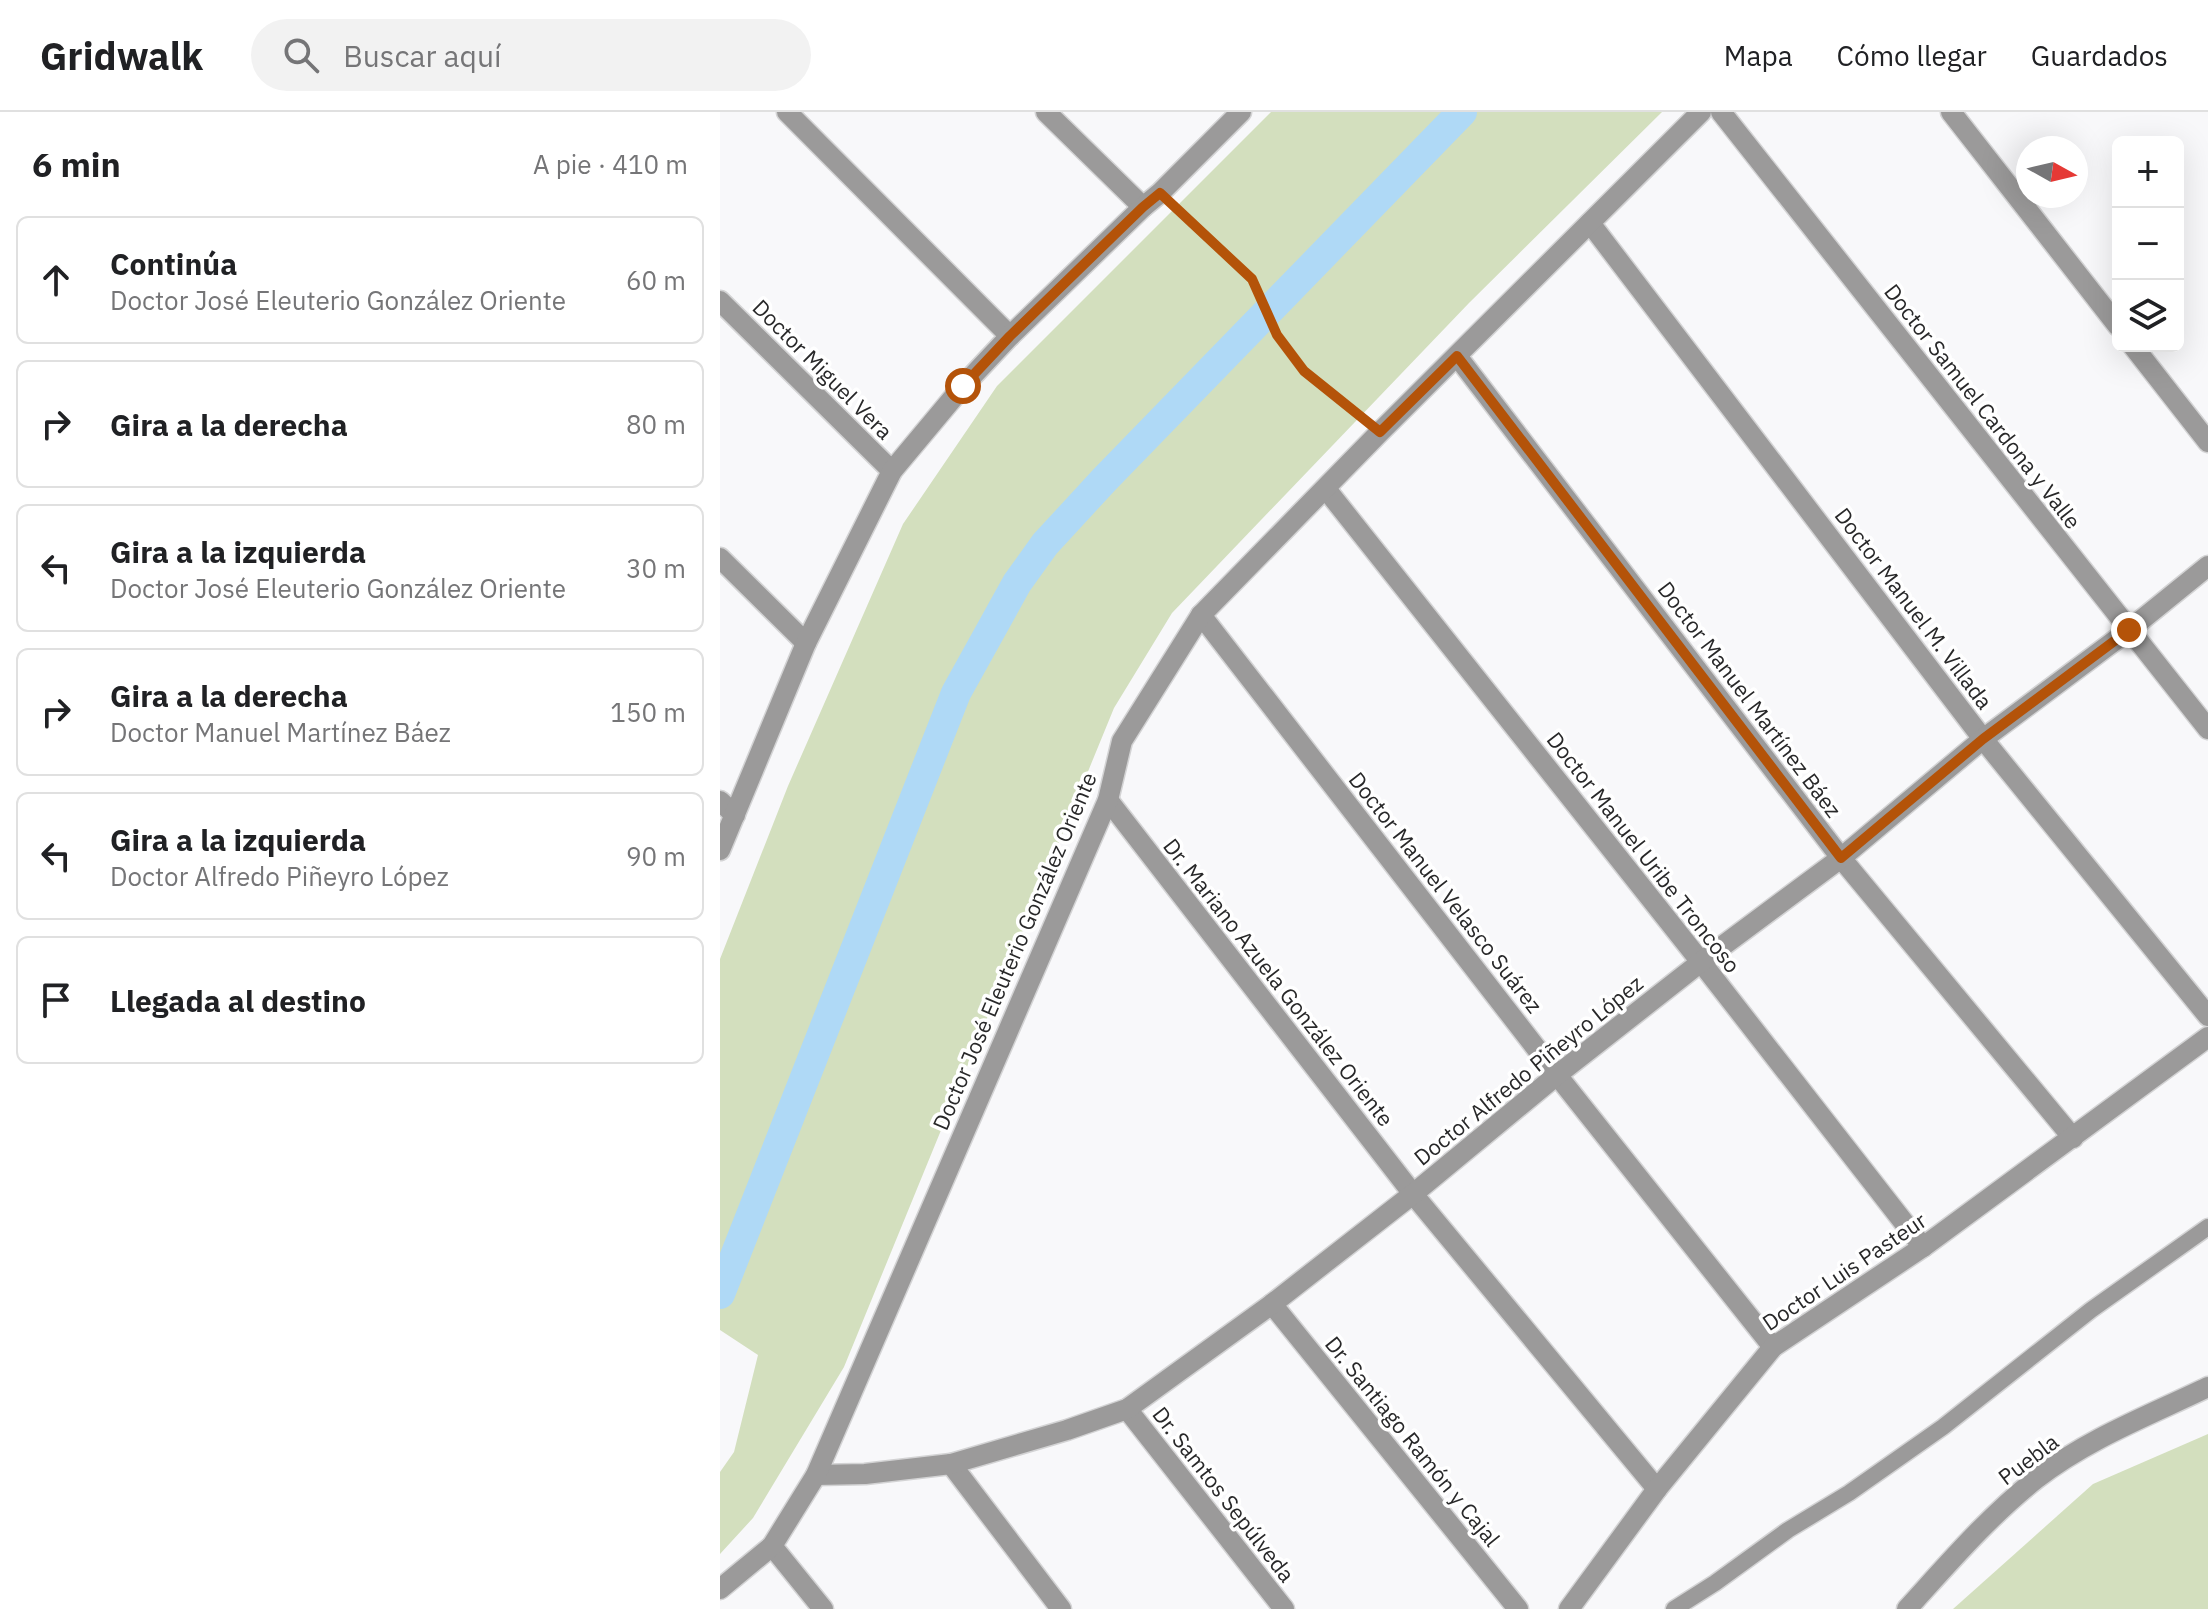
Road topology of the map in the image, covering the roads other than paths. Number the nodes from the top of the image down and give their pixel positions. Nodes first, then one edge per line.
1 (787, 112) edge
2 (1046, 112) edge
3 (1241, 112) edge
4 (1701, 112) edge
5 (1721, 112) edge
6 (1951, 112) edge
7 (1143, 207) junction
8 (1590, 223) junction
9 (720, 301) edge
10 (2112, 318) edge
11 (1010, 336) junction
12 (2138, 352) edge
13 (1457, 356) junction
14 (2208, 442) edge
15 (892, 471) junction
16 (1326, 489) junction
17 (720, 558) edge
18 (2208, 566) edge
19 (1201, 615) junction
20 (2129, 630) junction
21 (806, 643) junction
22 (2208, 729) edge
23 (1983, 739) junction
24 (1108, 800) junction
25 (727, 808) edge
26 (720, 850) edge
27 (1841, 858) junction
28 (1701, 962) junction
29 (2208, 1016) edge
30 (2208, 1037) edge
31 (1557, 1075) junction
32 (2073, 1138) junction
33 (1413, 1194) junction
34 (2208, 1227) edge
35 (1923, 1247) junction
36 (1272, 1304) junction
37 (1773, 1347) junction
38 (2208, 1387) edge
39 (1127, 1409) junction
40 (951, 1464) junction
41 (816, 1475) junction
42 (1657, 1489) junction
43 (772, 1546) junction
44 (720, 1589) edge
45 (823, 1609) edge
46 (1061, 1609) edge
47 (1284, 1609) edge
48 (1518, 1609) edge
49 (1569, 1609) edge
50 (1674, 1609) edge
51 (1907, 1609) edge

1 - 11 street
2 - 7 street
3 - 7 street
4 - 8 street, Doctor José Eleuterio González Oriente
5 - 20 street, Doctor Samuel Cardona y Valle
6 - 10 street
7 - 11 street
8 - 13 street, Doctor José Eleuterio González Oriente
8 - 23 street, Doctor Manuel M. Villada
9 - 15 street, Doctor Miguel Vera
11 - 15 street
12 - 14 street
13 - 16 street, Doctor José Eleuterio González Oriente
13 - 27 street, Doctor Manuel Martínez Báez
15 - 21 street
16 - 19 street, Doctor José Eleuterio González Oriente
16 - 28 street, Doctor Manuel Uribe Troncoso
17 - 21 street
18 - 20 street, Doctor Alfredo Piñeyro López
19 - 24 street, Doctor José Eleuterio González Oriente
19 - 31 street, Doctor Manuel Velasco Suárez
20 - 22 street, Doctor Samuel Cardona y Valle
20 - 23 street, Doctor Alfredo Piñeyro López
21 - 25 street
23 - 27 street, Doctor Alfredo Piñeyro López
23 - 29 street, Doctor Manuel M. Villada
24 - 33 street, Dr. Mariano Azuela González Oriente
24 - 41 street, Doctor José Eleuterio González Oriente
25 - 26 street
27 - 28 street, Doctor Alfredo Piñeyro López
27 - 32 street, Doctor Manuel Martínez Báez
28 - 31 street, Doctor Alfredo Piñeyro López
28 - 35 street, Doctor Manuel Uribe Troncoso
30 - 32 street, Doctor Luis Pasteur
31 - 33 street, Doctor Alfredo Piñeyro López
31 - 37 street, Doctor Manuel Velasco Suárez
32 - 35 street, Doctor Luis Pasteur
33 - 36 street, Doctor Alfredo Piñeyro López
33 - 42 street, Dr. Mariano Azuela González Oriente
34 - 50 lane
35 - 37 street, Doctor Luis Pasteur
36 - 39 street, Doctor Alfredo Piñeyro López
36 - 48 street, Dr. Santiago Ramón y Cajal
37 - 42 street, Doctor Luis Pasteur
38 - 51 street, Puebla
39 - 40 street, Doctor Alfredo Piñeyro López
39 - 47 street, Dr. Samtos Sepúlveda
40 - 41 street, Doctor Alfredo Piñeyro López
40 - 46 street
41 - 43 street, Doctor José Eleuterio González Oriente
42 - 49 street, Doctor Luis Pasteur
43 - 44 street, Doctor José Eleuterio González Oriente
43 - 45 street

